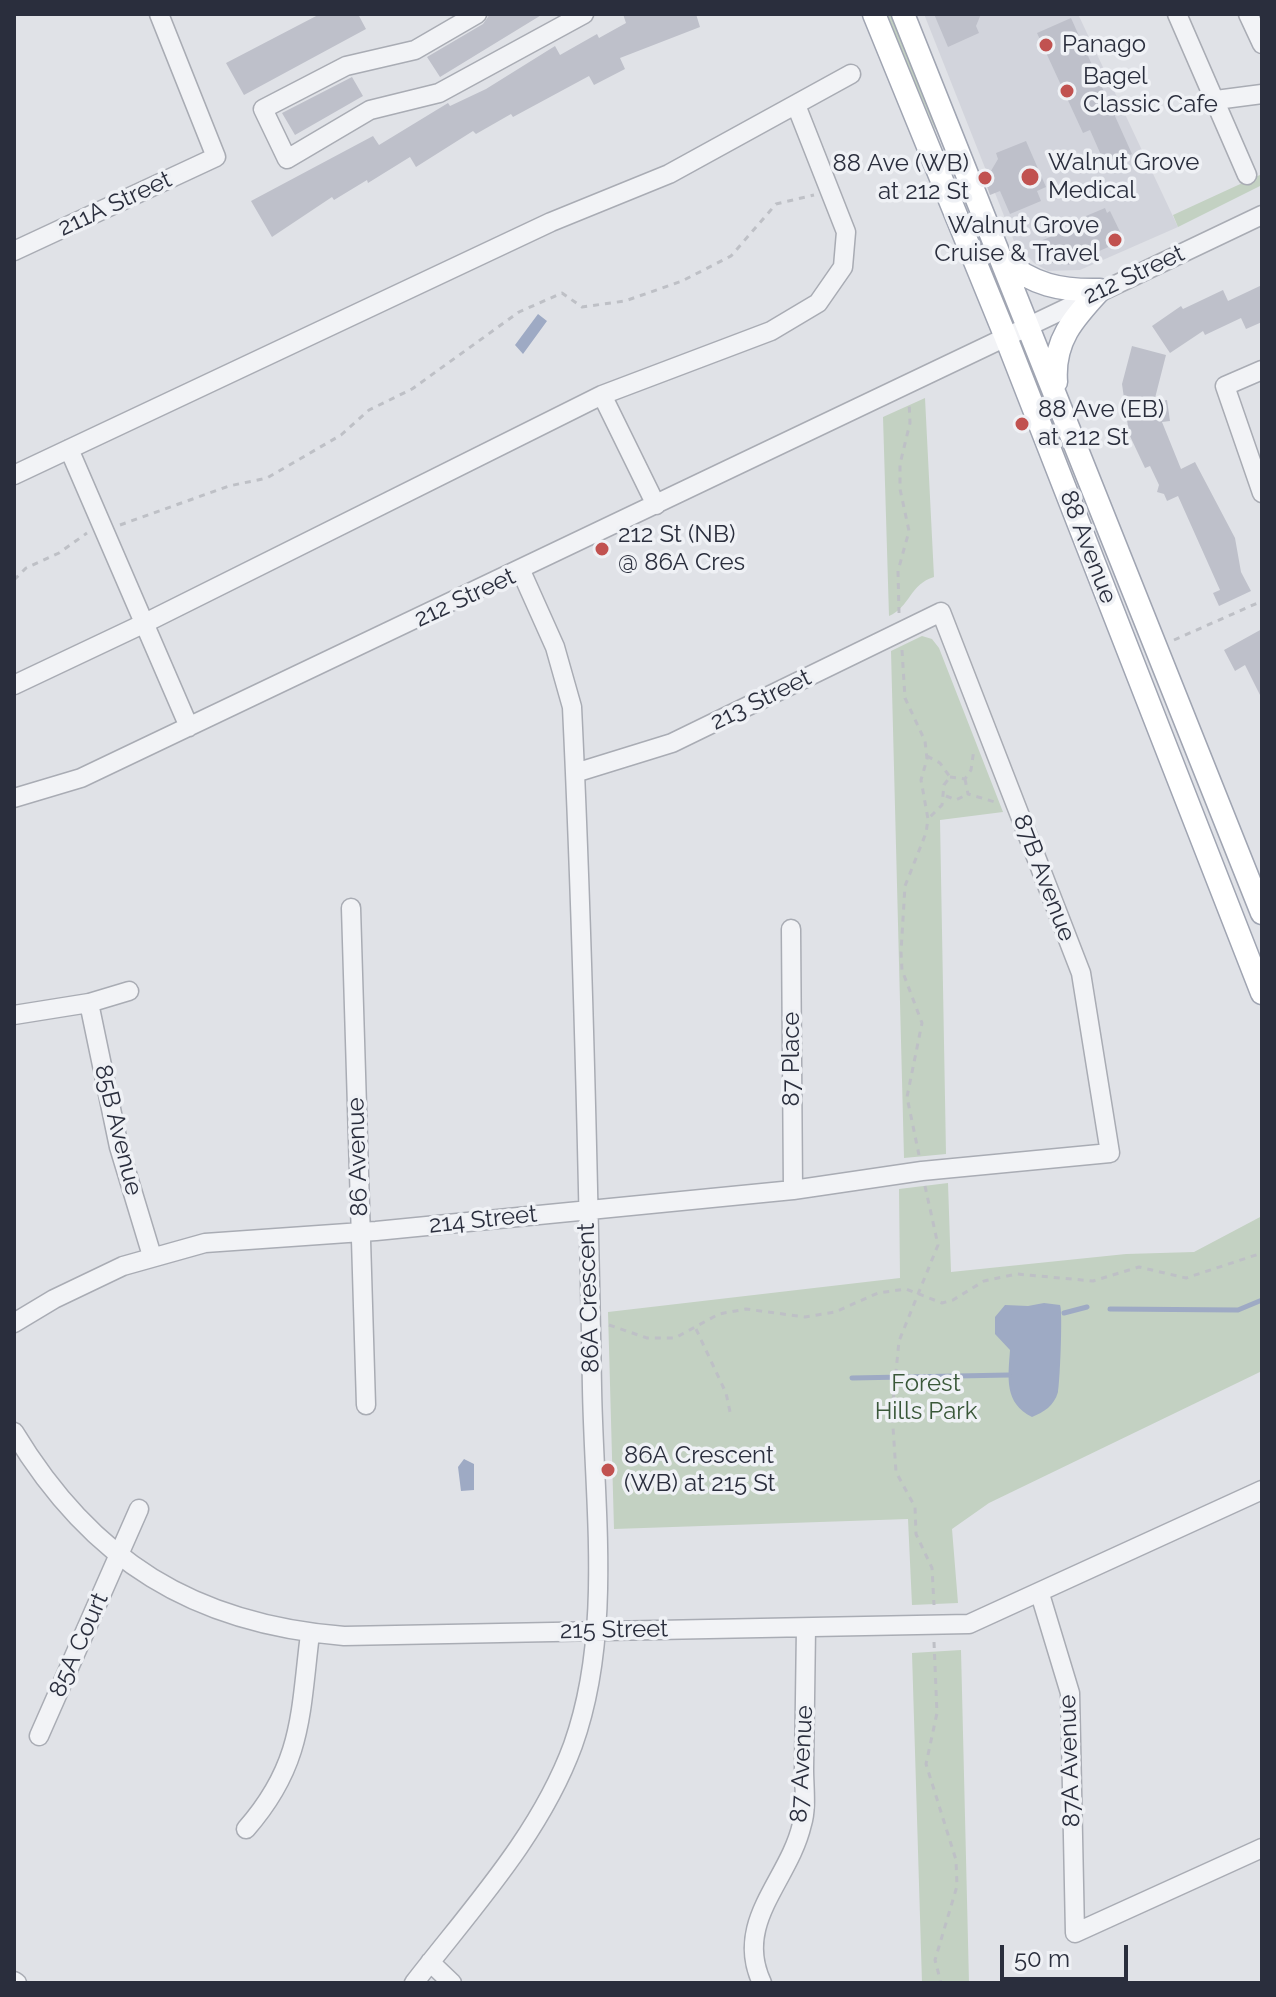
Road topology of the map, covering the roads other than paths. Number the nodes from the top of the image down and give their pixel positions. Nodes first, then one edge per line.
1 (159, 14) edge
2 (477, 14) edge
3 (584, 14) edge
4 (874, 14) edge
5 (903, 14) edge
6 (1177, 14) edge
7 (1248, 14) edge
8 (1262, 44) edge
9 (851, 74) dead end
10 (1262, 94) edge
11 (1216, 100) junction
12 (796, 105) junction
13 (1247, 175) dead end
14 (1262, 215) edge
15 (14, 251) edge
16 (1001, 258) junction
17 (1100, 290) junction
18 (1028, 324) junction
19 (1005, 335) junction
20 (1262, 370) edge
21 (602, 395) junction
22 (1057, 399) junction
23 (69, 449) junction
24 (14, 475) edge
25 (1262, 493) edge
26 (656, 505) junction
27 (521, 571) junction
28 (941, 612) joint
29 (145, 623) junction
30 (14, 685) edge
31 (189, 727) junction
32 (575, 773) junction
33 (14, 798) edge
34 (351, 908) dead end
35 (1262, 913) edge
36 (791, 929) dead end
37 (129, 991) dead end
38 (1262, 993) edge
39 (89, 1003) junction
40 (14, 1015) edge
41 (1110, 1153) joint
42 (793, 1190) junction
43 (586, 1208) junction
44 (360, 1232) junction
45 (152, 1256) junction
46 (14, 1323) edge
47 (366, 1405) dead end
48 (14, 1432) edge
49 (1262, 1490) edge
50 (139, 1509) dead end
51 (119, 1553) junction
52 (1040, 1594) junction
53 (806, 1628) junction
54 (596, 1630) junction
55 (310, 1634) junction
56 (39, 1736) dead end
57 (246, 1829) dead end
58 (1262, 1848) edge
59 (430, 1962) junction
60 (414, 1983) edge
61 (452, 1983) edge
62 (762, 1983) edge

1 - 15 street, 211A Street
2 - 3 street
4 - 19 main road, 88 Avenue
5 - 16 main road, 88 Avenue
6 - 11 street
7 - 8 street
9 - 12 street
10 - 11 street
11 - 13 street
12 - 21 street
12 - 23 street
14 - 17 street, 212 Street
16 - 17 main road
16 - 18 main road, 88 Avenue
17 - 18 street, 212 Street
17 - 22 main road
18 - 19 street, 212 Street
18 - 22 main road, 88 Avenue
19 - 26 street, 212 Street
19 - 38 main road, 88 Avenue
20 - 25 street
21 - 26 street
21 - 29 street
22 - 35 main road, 88 Avenue
23 - 24 street
23 - 29 street
26 - 27 street, 212 Street
27 - 31 street, 212 Street
27 - 32 street, 86A Crescent
28 - 32 street, 213 Street
28 - 41 street, 87B Avenue
29 - 30 street
29 - 31 street
31 - 33 street, 212 Street
32 - 43 street, 86A Crescent
34 - 44 street, 86 Avenue
36 - 42 street, 87 Place
37 - 39 street
39 - 40 street
39 - 45 street, 85B Avenue
41 - 42 street, 214 Street
42 - 43 street, 214 Street
43 - 44 street, 214 Street
43 - 54 street, 86A Crescent
44 - 45 street, 214 Street
44 - 47 street, 86 Avenue
45 - 46 street, 214 Street
48 - 51 street, 215 Street
49 - 52 street, 215 Street
50 - 51 street, 85A Court
51 - 55 street, 215 Street
51 - 56 street, 85A Court
52 - 53 street, 215 Street
52 - 58 street, 87A Avenue
53 - 54 street, 215 Street
53 - 62 street, 87 Avenue
54 - 55 street, 215 Street
54 - 59 street, 86A Crescent
55 - 57 street
59 - 60 street, 86A Crescent
59 - 61 street

